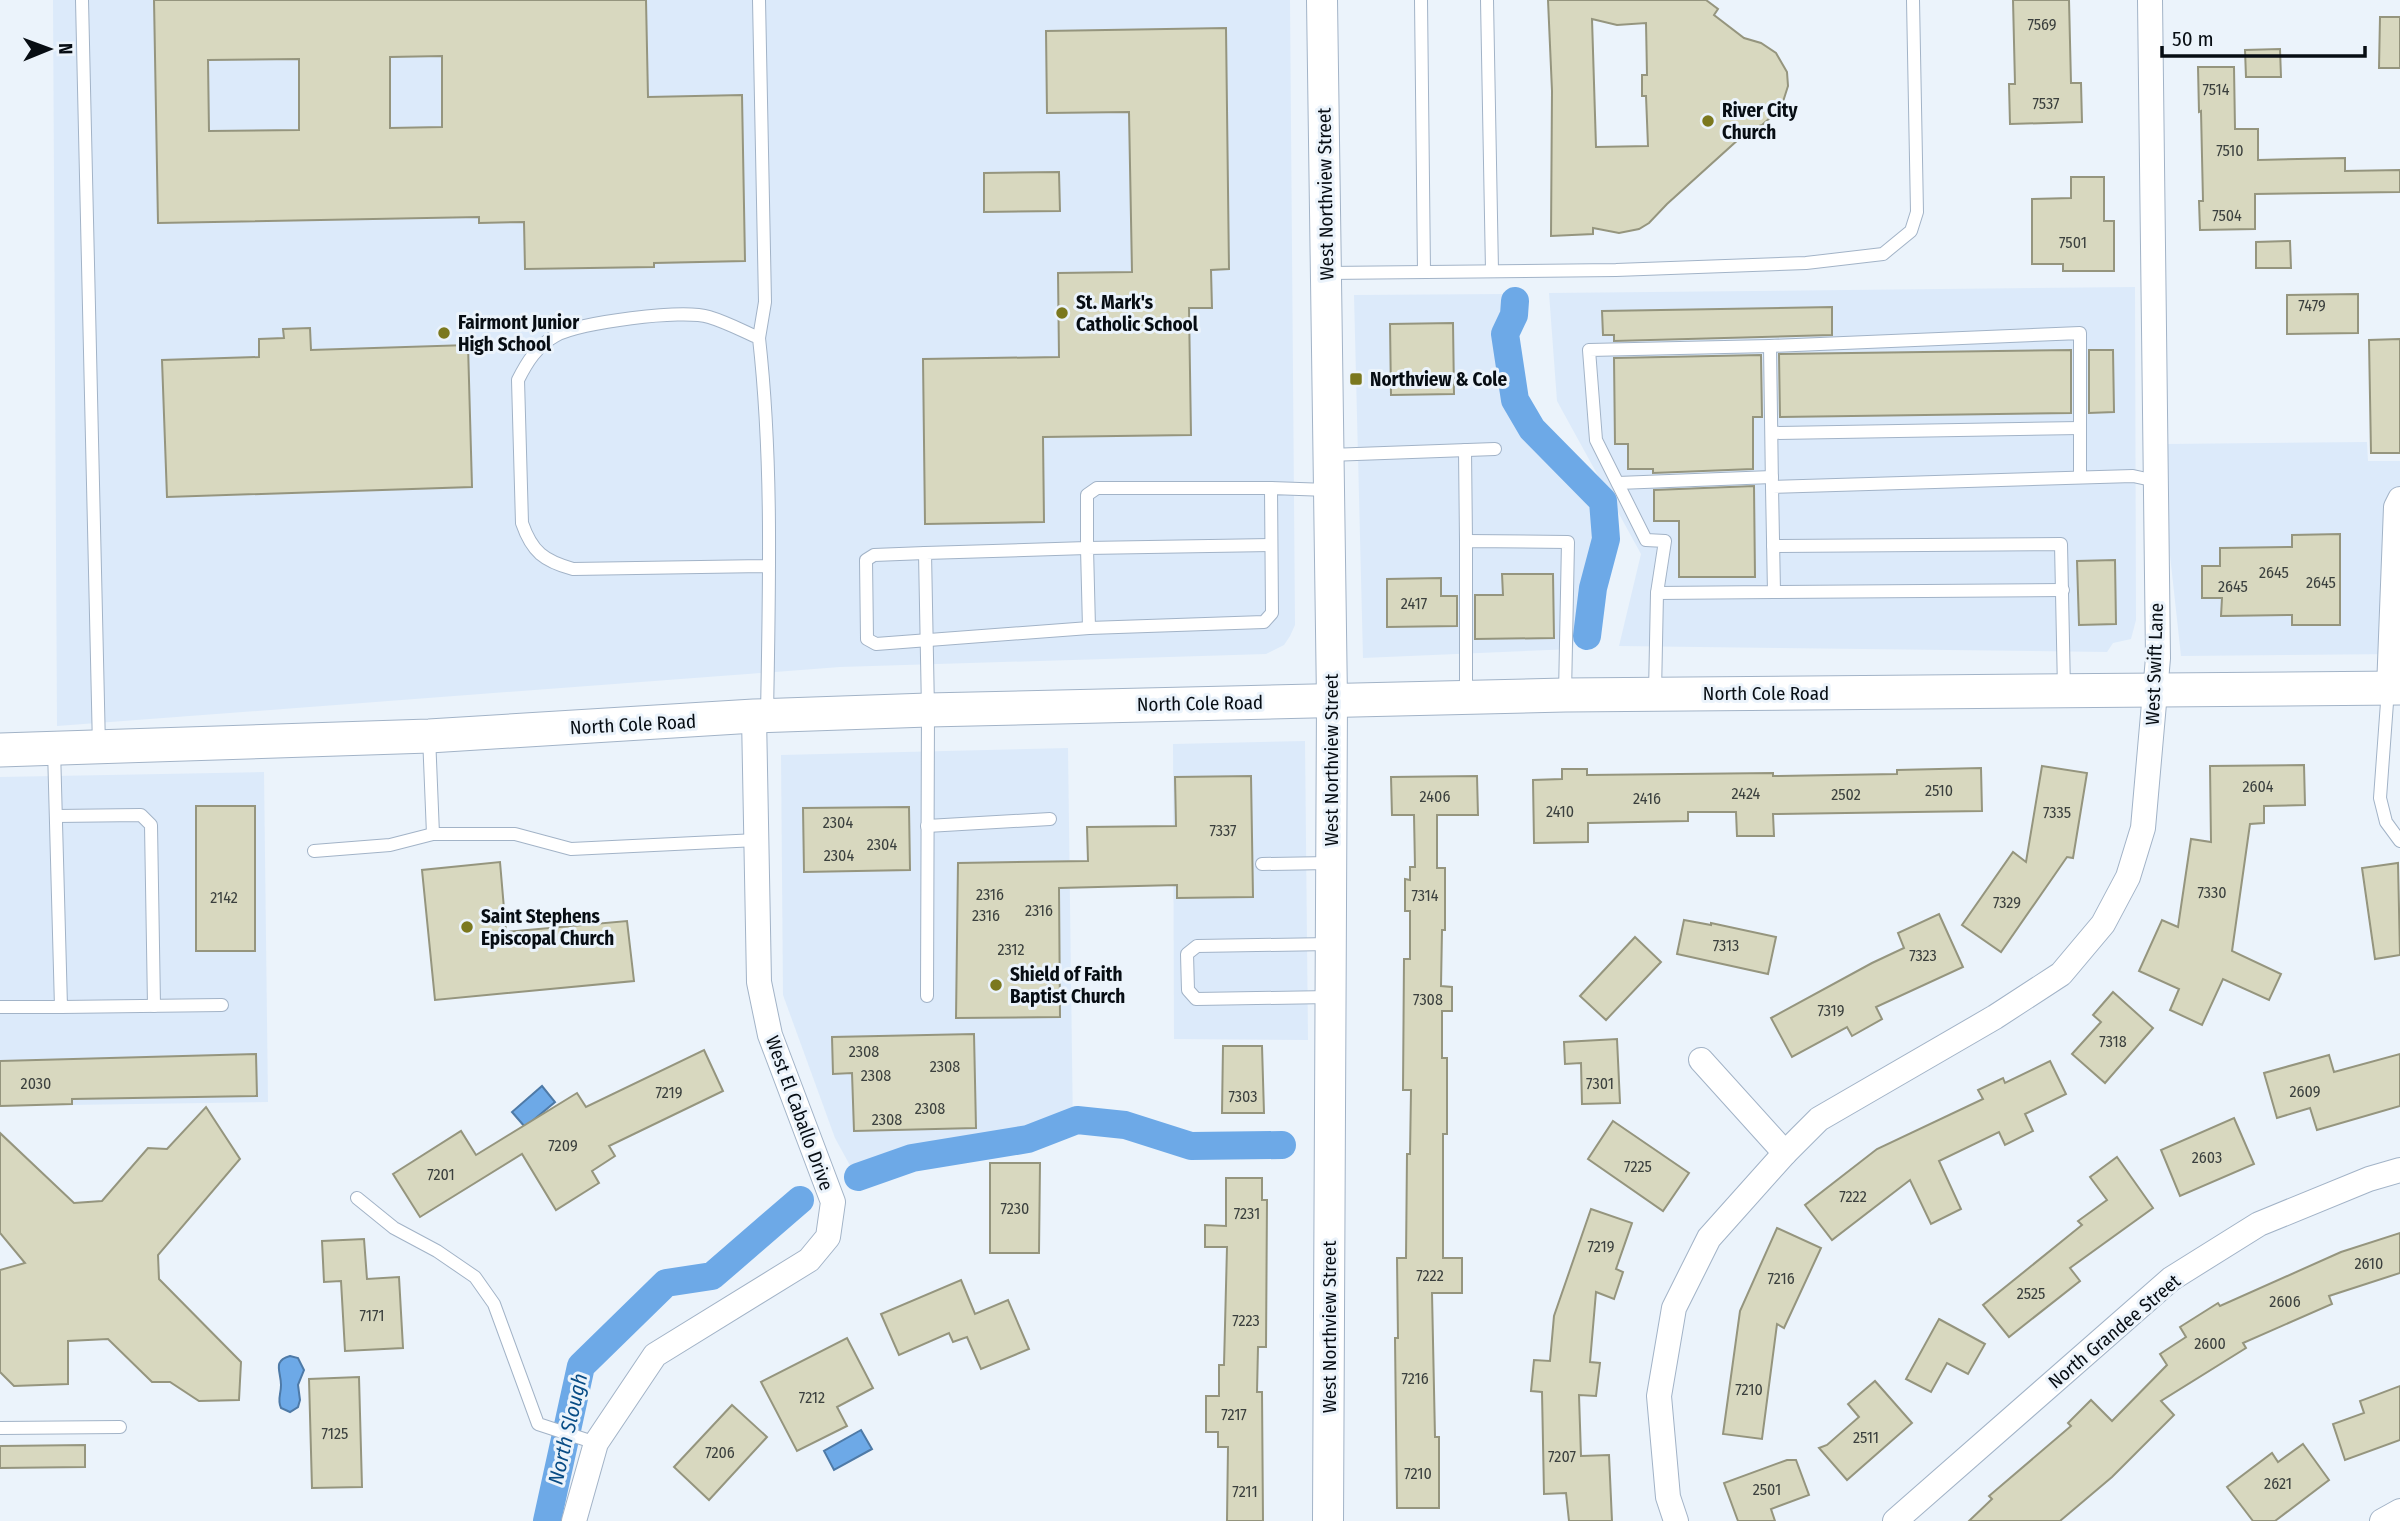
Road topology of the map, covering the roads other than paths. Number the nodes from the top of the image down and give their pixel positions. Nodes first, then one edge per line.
1 (82, 0) edge
2 (759, 0) edge
3 (1322, 0) edge
4 (1421, 0) edge
5 (1487, 0) edge
6 (1913, 0) edge
7 (2150, 0) edge
8 (1492, 271) junction
9 (1424, 272) junction
10 (1326, 274) junction
11 (759, 338) junction
12 (1770, 346) junction
13 (2080, 428) junction
14 (1772, 433) junction
15 (1495, 449) dead end
16 (1465, 450) junction
17 (1328, 455) junction
18 (2080, 478) junction
19 (2156, 481) junction
20 (1772, 482) junction
21 (1618, 483) junction
22 (1271, 488) junction
23 (1329, 490) junction
24 (2400, 499) edge
25 (1466, 541) junction
26 (1271, 545) junction
27 (1773, 546) junction
28 (1087, 548) junction
29 (925, 553) junction
30 (768, 566) junction
31 (2063, 590) junction
32 (1774, 592) junction
33 (1657, 593) junction
34 (1089, 628) junction
35 (925, 639) junction
36 (2394, 688) edge
37 (2154, 691) junction
38 (2064, 692) junction
39 (1655, 694) junction
40 (1565, 695) junction
41 (1466, 697) junction
42 (1332, 700) junction
43 (928, 710) junction
44 (761, 716) junction
45 (429, 736) junction
46 (99, 747) junction
47 (54, 748) junction
48 (0, 750) edge
49 (56, 816) junction
50 (1050, 819) dead end
51 (927, 826) junction
52 (433, 834) junction
53 (757, 841) junction
54 (2400, 841) edge
55 (314, 852) dead end
56 (1331, 863) junction
57 (1262, 864) dead end
58 (1330, 944) junction
59 (927, 996) dead end
60 (1329, 997) junction
61 (222, 1005) dead end
62 (154, 1006) junction
63 (0, 1007) edge
64 (61, 1007) junction
65 (1701, 1060) dead end
66 (1785, 1153) junction
67 (2400, 1170) edge
68 (357, 1199) dead end
69 (120, 1427) dead end
70 (0, 1428) edge
71 (596, 1443) junction
72 (2400, 1511) edge
73 (574, 1521) edge
74 (1328, 1521) edge
75 (1676, 1521) edge
76 (1895, 1521) edge
77 (2382, 1521) edge

1 - 46 lane
2 - 11 lane
3 - 10 street, West Northview Street
4 - 9 lane
5 - 8 lane
6 - 8 lane
7 - 19 street, West Swift Lane
8 - 9 lane
9 - 10 lane
10 - 17 street, West Northview Street
11 - 30 lane
11 - 30 lane
12 - 13 lane
12 - 14 lane
12 - 21 lane
13 - 14 lane
13 - 18 lane
14 - 20 lane
15 - 16 lane
16 - 17 lane
16 - 25 lane
17 - 23 street, West Northview Street
18 - 19 lane
18 - 20 lane
19 - 37 street, West Swift Lane
20 - 21 lane
20 - 27 lane
21 - 33 lane
22 - 23 lane
22 - 26 lane
22 - 28 lane
23 - 42 street, West Northview Street
24 - 36 street
25 - 40 lane
25 - 41 lane
26 - 28 lane
26 - 34 lane
27 - 31 lane
27 - 32 lane
28 - 29 lane
28 - 34 lane
29 - 35 lane
29 - 35 lane
30 - 44 lane
31 - 32 lane
31 - 38 lane
32 - 33 lane
33 - 39 lane
34 - 35 lane
35 - 43 lane
36 - 37 main road, North Cole Road
36 - 54 lane
37 - 38 main road, North Cole Road
37 - 66 street, West Swift Lane
38 - 39 main road, North Cole Road
39 - 40 main road, North Cole Road
40 - 41 main road, North Cole Road
41 - 42 main road, North Cole Road
42 - 43 main road, North Cole Road
42 - 56 street, West Northview Street
43 - 44 main road, North Cole Road
43 - 51 lane
44 - 45 main road, North Cole Road
44 - 53 street, West El Caballo Drive
45 - 46 main road, North Cole Road
45 - 52 lane
46 - 47 main road, North Cole Road
47 - 48 main road, North Cole Road
47 - 49 lane
49 - 62 lane
49 - 64 lane
50 - 51 lane
51 - 59 lane
52 - 53 lane
52 - 55 lane
53 - 71 street, West El Caballo Drive
56 - 57 lane
56 - 58 street, West Northview Street
58 - 60 street, West Northview Street
58 - 60 lane
60 - 74 street, West Northview Street
61 - 62 lane
62 - 64 lane
63 - 64 lane
65 - 66 street
66 - 75 street, West Swift Lane
67 - 76 street, North Grandee Street
68 - 71 lane
69 - 70 lane
71 - 73 street, West El Caballo Drive
72 - 77 street

